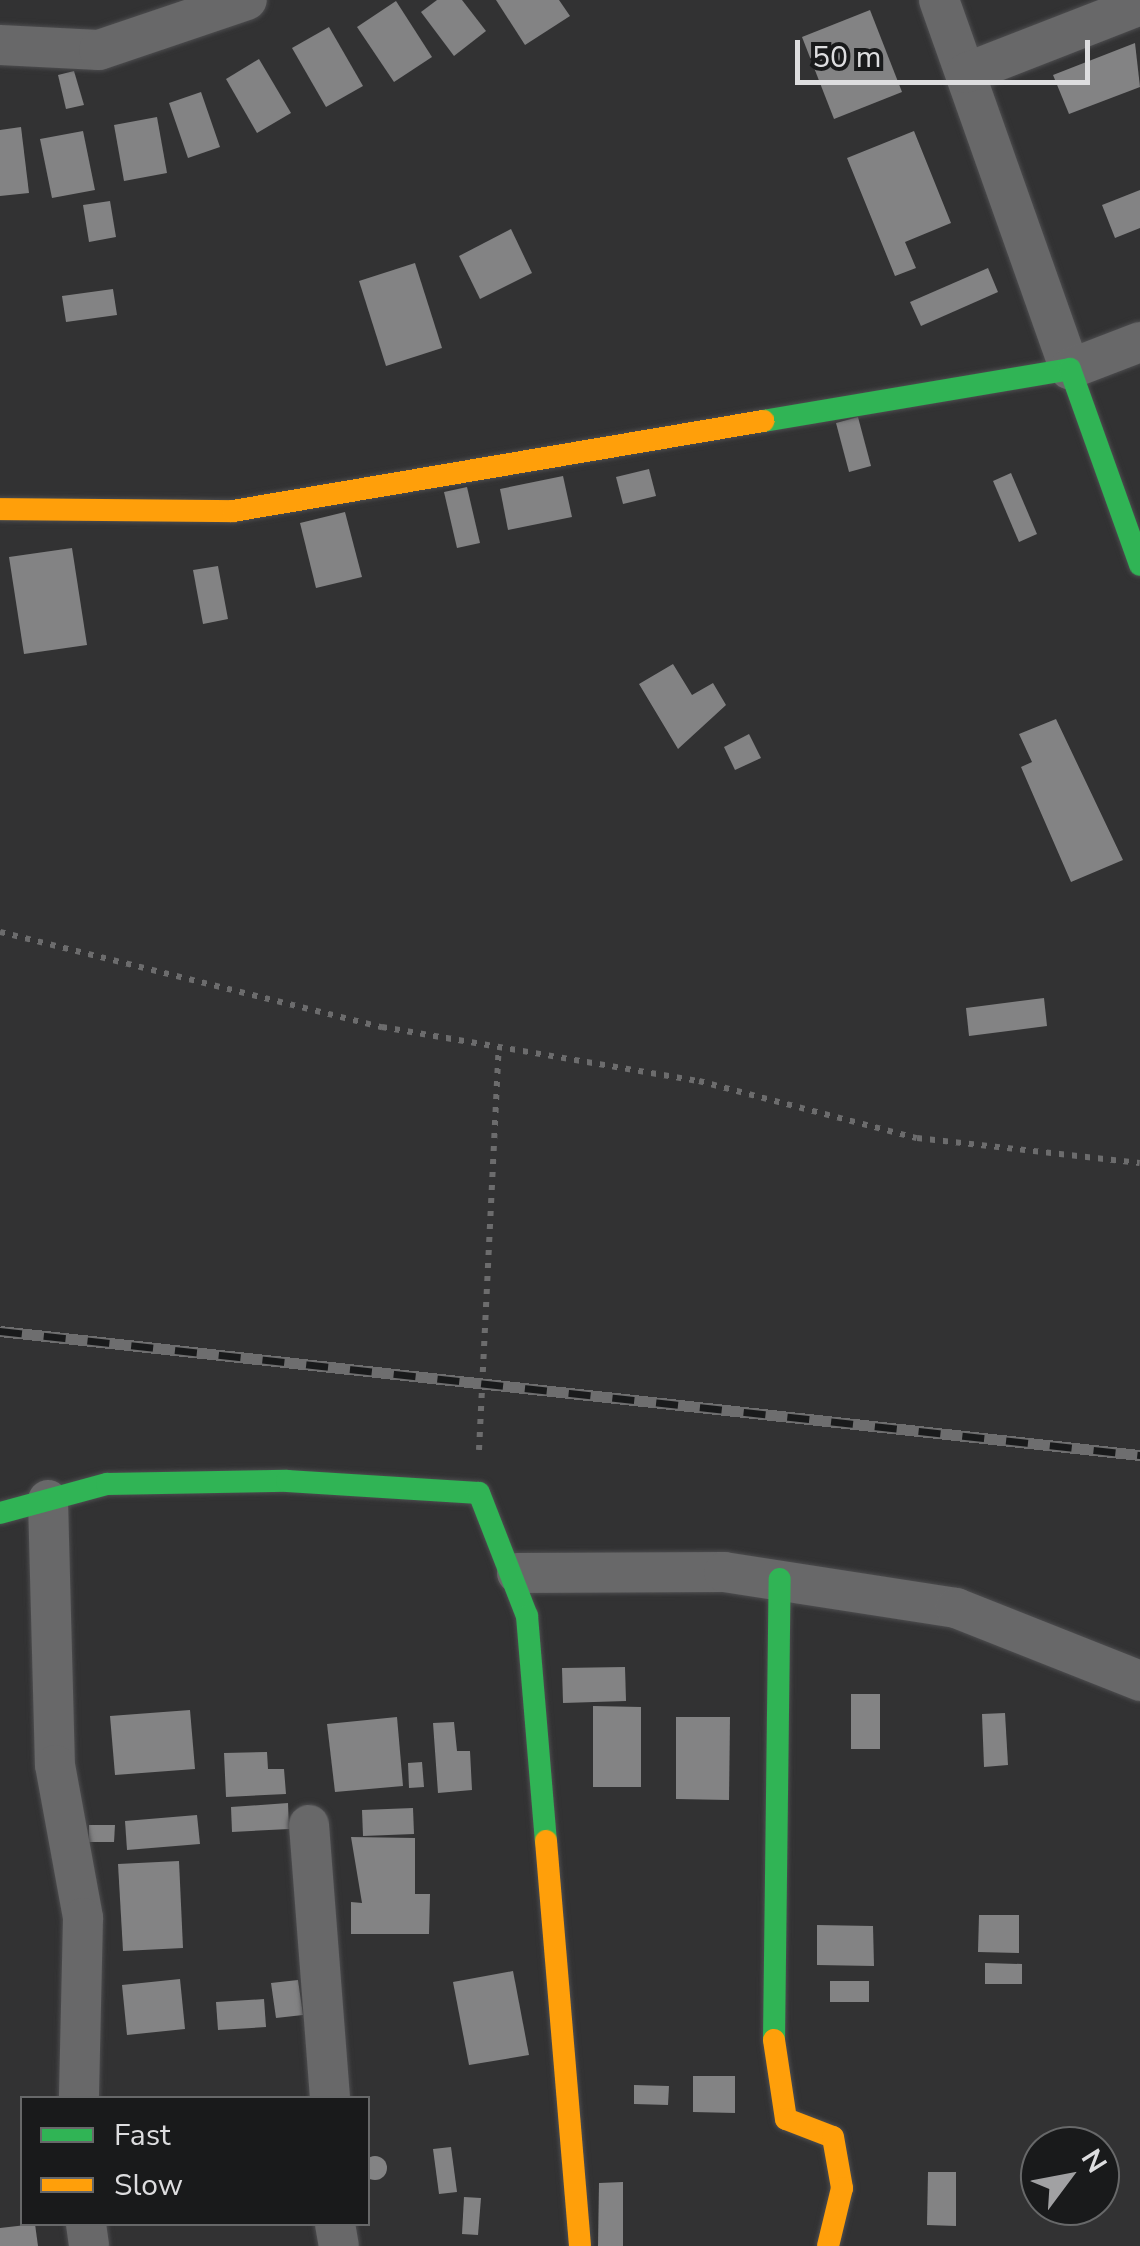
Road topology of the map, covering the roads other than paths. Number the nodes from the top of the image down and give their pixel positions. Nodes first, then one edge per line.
1 (247, 0) edge
2 (939, 0) edge
3 (1140, 5) edge
4 (0, 45) edge
5 (966, 73) junction
6 (1140, 342) edge
7 (1070, 369) junction
8 (0, 510) edge
9 (1140, 565) edge
10 (48, 1500) junction
11 (0, 1514) edge
12 (516, 1573) junction
13 (780, 1580) junction
14 (1140, 1681) edge
15 (309, 1824) dead end
16 (79, 2096) edge
17 (330, 2096) edge
18 (580, 2246) edge
19 (828, 2246) edge

1 - 4 street
2 - 5 street
3 - 5 street
5 - 7 street
6 - 7 street
7 - 8 street
7 - 9 street
10 - 11 street
10 - 12 street
10 - 16 street
12 - 13 street
12 - 18 street
13 - 14 street
13 - 19 street
15 - 17 street

